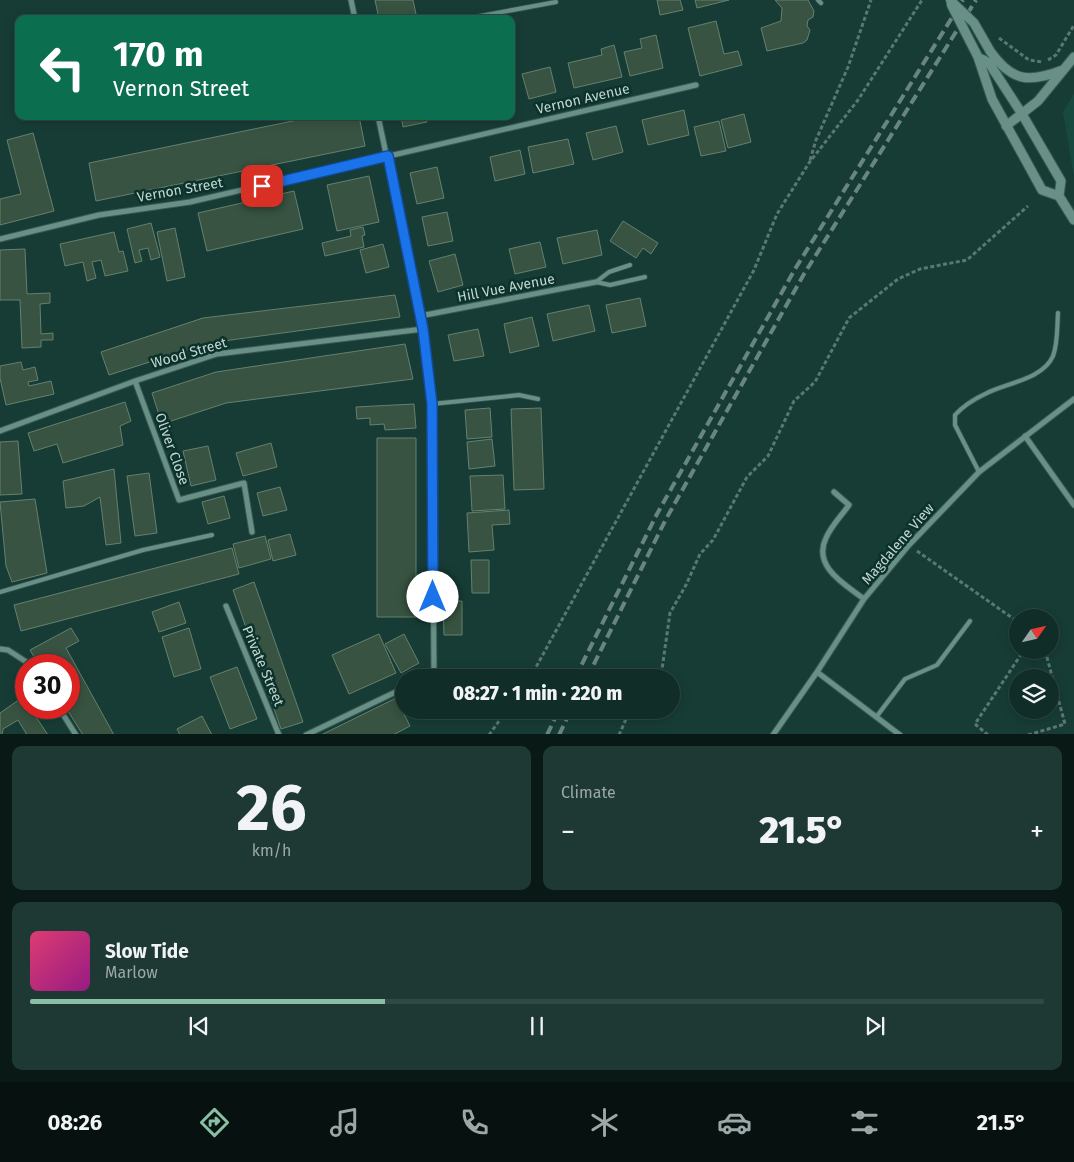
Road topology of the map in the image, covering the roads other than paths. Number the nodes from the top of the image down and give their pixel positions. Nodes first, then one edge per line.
1 (351, 0) edge
2 (949, 0) edge
3 (556, 2) dead end
4 (354, 15) edge
5 (486, 15) edge
6 (978, 57) junction
7 (1074, 57) edge
8 (1066, 68) junction
9 (696, 85) dead end
10 (1022, 114) junction
11 (379, 120) edge
12 (1006, 126) junction
13 (388, 156) junction
14 (1058, 196) junction
15 (1074, 220) edge
16 (3, 238) edge
17 (630, 265) dead end
18 (645, 277) dead end
19 (596, 282) junction
20 (1058, 313) dead end
21 (420, 316) junction
22 (423, 329) junction
23 (135, 381) junction
24 (538, 398) dead end
25 (1074, 399) edge
26 (432, 404) junction
27 (0, 431) edge
28 (1025, 436) junction
29 (978, 472) junction
30 (834, 492) dead end
31 (1074, 505) edge
32 (252, 532) dead end
33 (212, 535) dead end
34 (0, 592) edge
35 (864, 599) junction
36 (226, 606) dead end
37 (970, 621) dead end
38 (0, 649) edge
39 (15, 654) edge
40 (434, 669) edge
41 (817, 672) junction
42 (395, 692) edge
43 (877, 716) junction
44 (66, 719) edge
45 (76, 734) edge
46 (279, 734) edge
47 (306, 734) edge
48 (772, 734) edge
49 (900, 734) edge

1 - 4 street
2 - 6 street, bridge
2 - 8 street, bridge
3 - 5 lane
6 - 10 street
6 - 12 street
7 - 8 street
8 - 10 street
9 - 13 street, Vernon Avenue
10 - 12 street
10 - 14 street
11 - 13 street
12 - 14 street
13 - 16 street, Vernon Street
13 - 21 street
14 - 15 street
17 - 19 lane
18 - 19 lane
19 - 21 street, Hill Vue Avenue
20 - 29 lane
21 - 22 street
22 - 23 street, Wood Street
22 - 26 street
23 - 27 street, Wood Street
23 - 32 street, Oliver Close
24 - 26 lane
25 - 28 street, Magdalene View
26 - 40 street
28 - 29 street, Magdalene View
28 - 31 street
29 - 35 street, Magdalene View
30 - 35 street
33 - 34 lane
35 - 41 street, Magdalene View
36 - 46 street, Private Street
37 - 43 lane
38 - 39 street
41 - 43 street
41 - 48 street, Magdalene View
42 - 47 street
43 - 49 street
44 - 45 street

